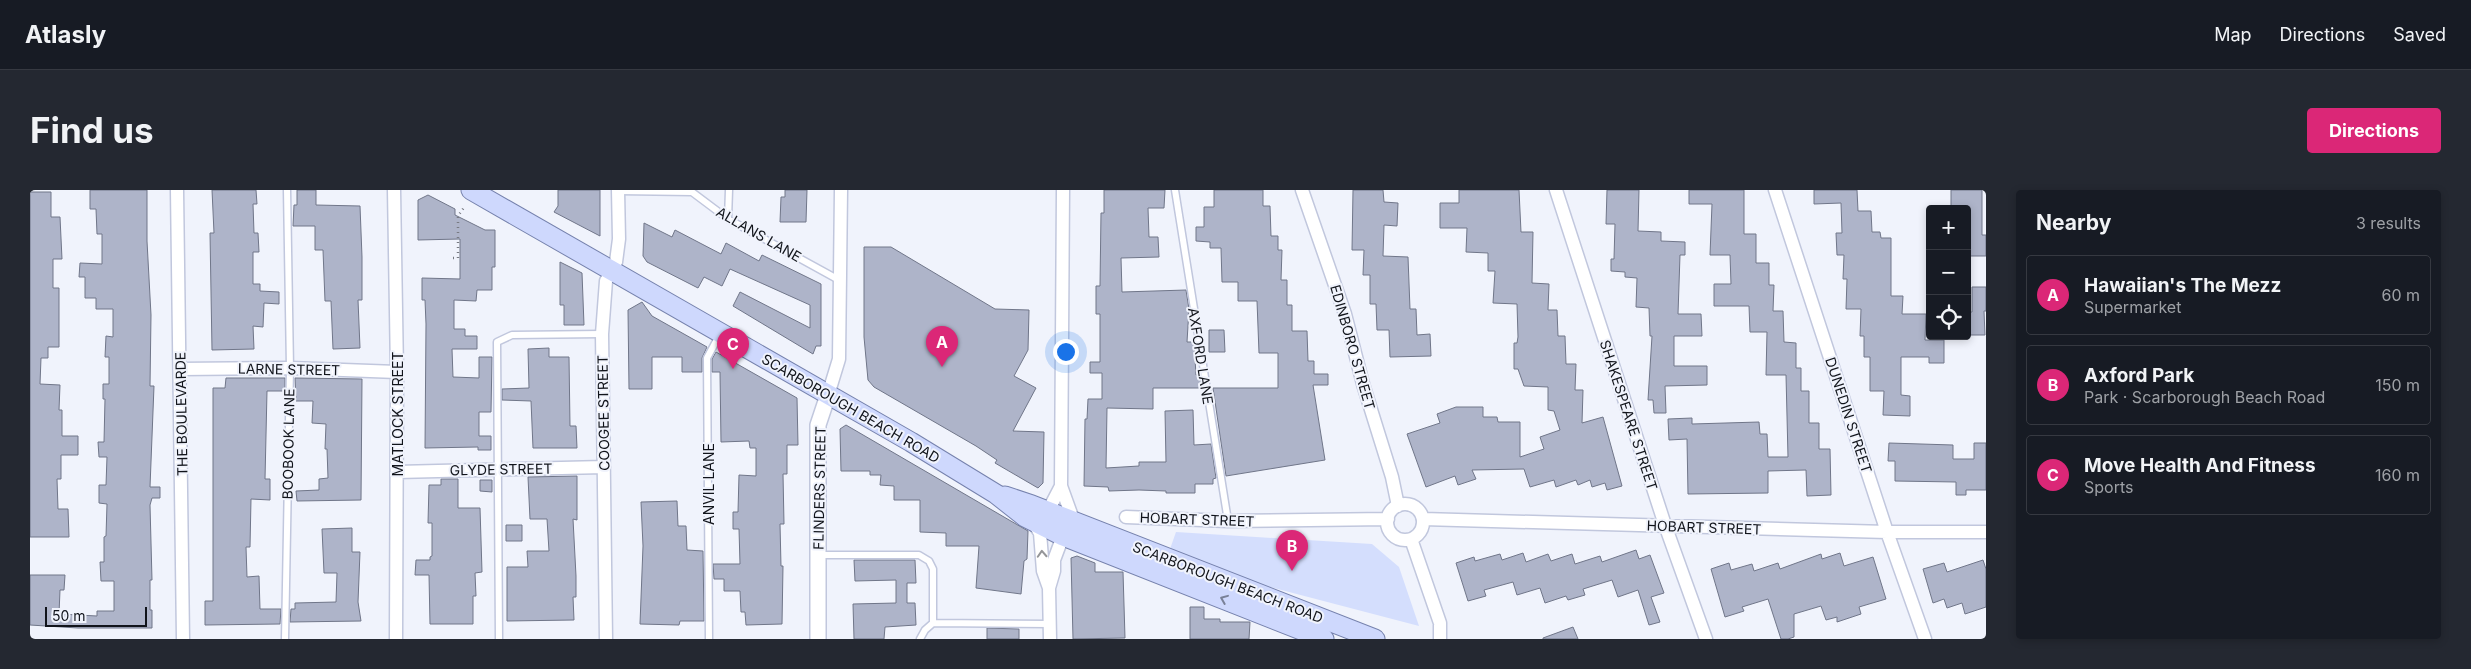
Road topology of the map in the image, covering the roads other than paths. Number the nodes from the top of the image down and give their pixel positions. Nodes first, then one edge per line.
1 (177, 190) edge
2 (287, 190) edge
3 (394, 190) edge
4 (618, 190) edge
5 (729, 190) edge
6 (841, 190) edge
7 (1063, 190) edge
8 (1175, 190) edge
9 (1302, 190) edge
10 (1556, 190) edge
11 (1775, 190) edge
12 (468, 198) edge
13 (728, 219) junction
14 (611, 270) junction
15 (840, 281) junction
16 (721, 333) junction
17 (602, 334) junction
18 (290, 368) junction
19 (180, 369) junction
20 (397, 372) junction
21 (828, 395) junction
22 (604, 467) junction
23 (498, 470) junction
24 (397, 472) junction
25 (1062, 486) junction
26 (1398, 506) junction
27 (1040, 516) junction
28 (1126, 517) dead end
29 (1388, 519) junction
30 (1423, 519) junction
31 (1228, 521) junction
32 (1666, 525) junction
33 (1068, 529) junction
34 (1887, 532) junction
35 (1986, 532) edge
36 (1411, 539) junction
37 (817, 555) junction
38 (1049, 588) junction
39 (933, 624) junction
40 (1050, 624) junction
41 (1306, 629) edge
42 (183, 639) edge
43 (285, 639) edge
44 (396, 639) edge
45 (499, 639) edge
46 (606, 639) edge
47 (709, 639) edge
48 (818, 639) edge
49 (920, 639) edge
50 (1050, 639) edge
51 (1375, 639) edge
52 (1440, 639) edge
53 (1706, 639) edge
54 (1925, 639) edge

1 - 19 street, THE BOULEVARDE
2 - 18 lane, BOOBOOK LANE
3 - 20 street, MATLOCK STREET
4 - 13 lane, ALLANS LANE
4 - 14 street, COOGEE STREET
5 - 13 lane
6 - 15 street, FLINDERS STREET
7 - 25 street
8 - 31 lane, AXFORD LANE
9 - 26 street, EDINBORO STREET
10 - 32 street, SHAKESPEARE STREET
11 - 34 street, DUNEDIN STREET
12 - 14 main road, SCARBOROUGH BEACH ROAD
13 - 15 lane, ALLANS LANE
14 - 16 main road, SCARBOROUGH BEACH ROAD
14 - 17 street, COOGEE STREET
15 - 21 street, FLINDERS STREET
16 - 21 main road, SCARBOROUGH BEACH ROAD
16 - 47 lane, ANVIL LANE
17 - 22 street, COOGEE STREET
17 - 23 lane
18 - 19 street, LARNE STREET
18 - 20 street, LARNE STREET
18 - 43 lane, BOOBOOK LANE
19 - 42 street, THE BOULEVARDE
20 - 24 street, MATLOCK STREET
21 - 27 main road, SCARBOROUGH BEACH ROAD
21 - 37 street, FLINDERS STREET
22 - 23 street, GLYDE STREET
22 - 46 street, COOGEE STREET
23 - 24 street, GLYDE STREET
23 - 45 lane
24 - 44 street, MATLOCK STREET
25 - 27 street
25 - 33 street
26 - 29 street
26 - 30 street
27 - 33 main road, SCARBOROUGH BEACH ROAD
38 -> 27 street
28 - 31 street, HOBART STREET
29 - 31 street, HOBART STREET
29 - 36 street
30 - 32 street, HOBART STREET
30 - 36 street
32 - 34 street, HOBART STREET
32 - 53 street, SHAKESPEARE STREET
33 - 38 street
33 - 41 main road, SCARBOROUGH BEACH ROAD
34 - 35 street, HOBART STREET
34 - 54 street, DUNEDIN STREET
36 - 52 street
37 - 39 lane
37 - 48 street, FLINDERS STREET
38 - 40 street
39 - 40 lane
39 - 49 lane
40 - 50 street
41 - 51 main road, SCARBOROUGH BEACH ROAD

